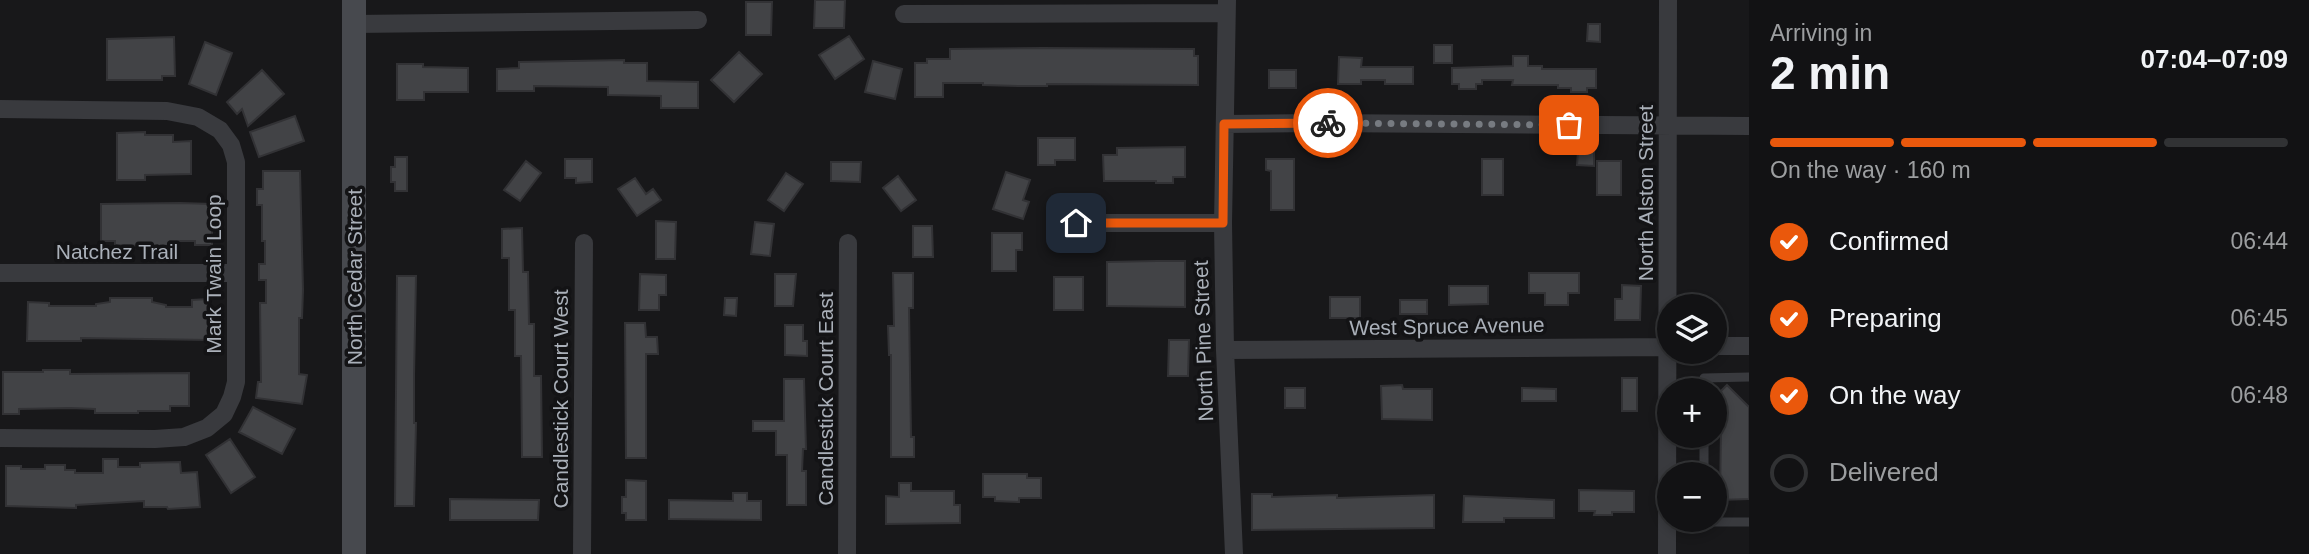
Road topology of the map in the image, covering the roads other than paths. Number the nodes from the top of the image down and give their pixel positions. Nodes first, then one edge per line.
1 (1668, 0) edge
2 (1226, 7) edge
3 (354, 12) edge
4 (904, 13) dead end
5 (698, 20) dead end
6 (0, 109) edge
7 (1224, 124) junction
8 (1667, 126) junction
9 (1749, 126) edge
10 (1076, 223) dead end
11 (1223, 223) junction
12 (584, 243) dead end
13 (848, 243) dead end
14 (0, 273) edge
15 (235, 273) junction
16 (1669, 294) edge
17 (1657, 346) edge
18 (1727, 346) edge
19 (1749, 346) edge
20 (1224, 350) junction
21 (1749, 377) edge
22 (1704, 378) edge
23 (0, 438) edge
24 (1669, 448) edge
25 (1727, 521) edge
26 (1749, 522) edge
27 (354, 554) edge
28 (582, 554) edge
29 (848, 554) edge
30 (1234, 554) edge
31 (1667, 554) edge

1 - 8 street, North Alston Street
2 - 4 street
2 - 7 street, North Pine Street
3 - 5 street
3 - 27 street, North Cedar Street
6 - 15 street, Mark Twain Loop
7 - 8 street
7 - 11 street, North Pine Street
8 - 9 street
8 - 16 street, North Alston Street
10 - 11 street
11 - 20 street, North Pine Street
12 - 28 street, Candlestick Court West
13 - 29 street, Candlestick Court East
14 - 15 street, Natchez Trail
15 - 23 street, Mark Twain Loop
17 - 20 street, West Spruce Avenue
18 - 19 street
20 - 30 street, North Pine Street
21 - 22 lane
24 - 31 street, North Alston Street
25 - 26 lane

